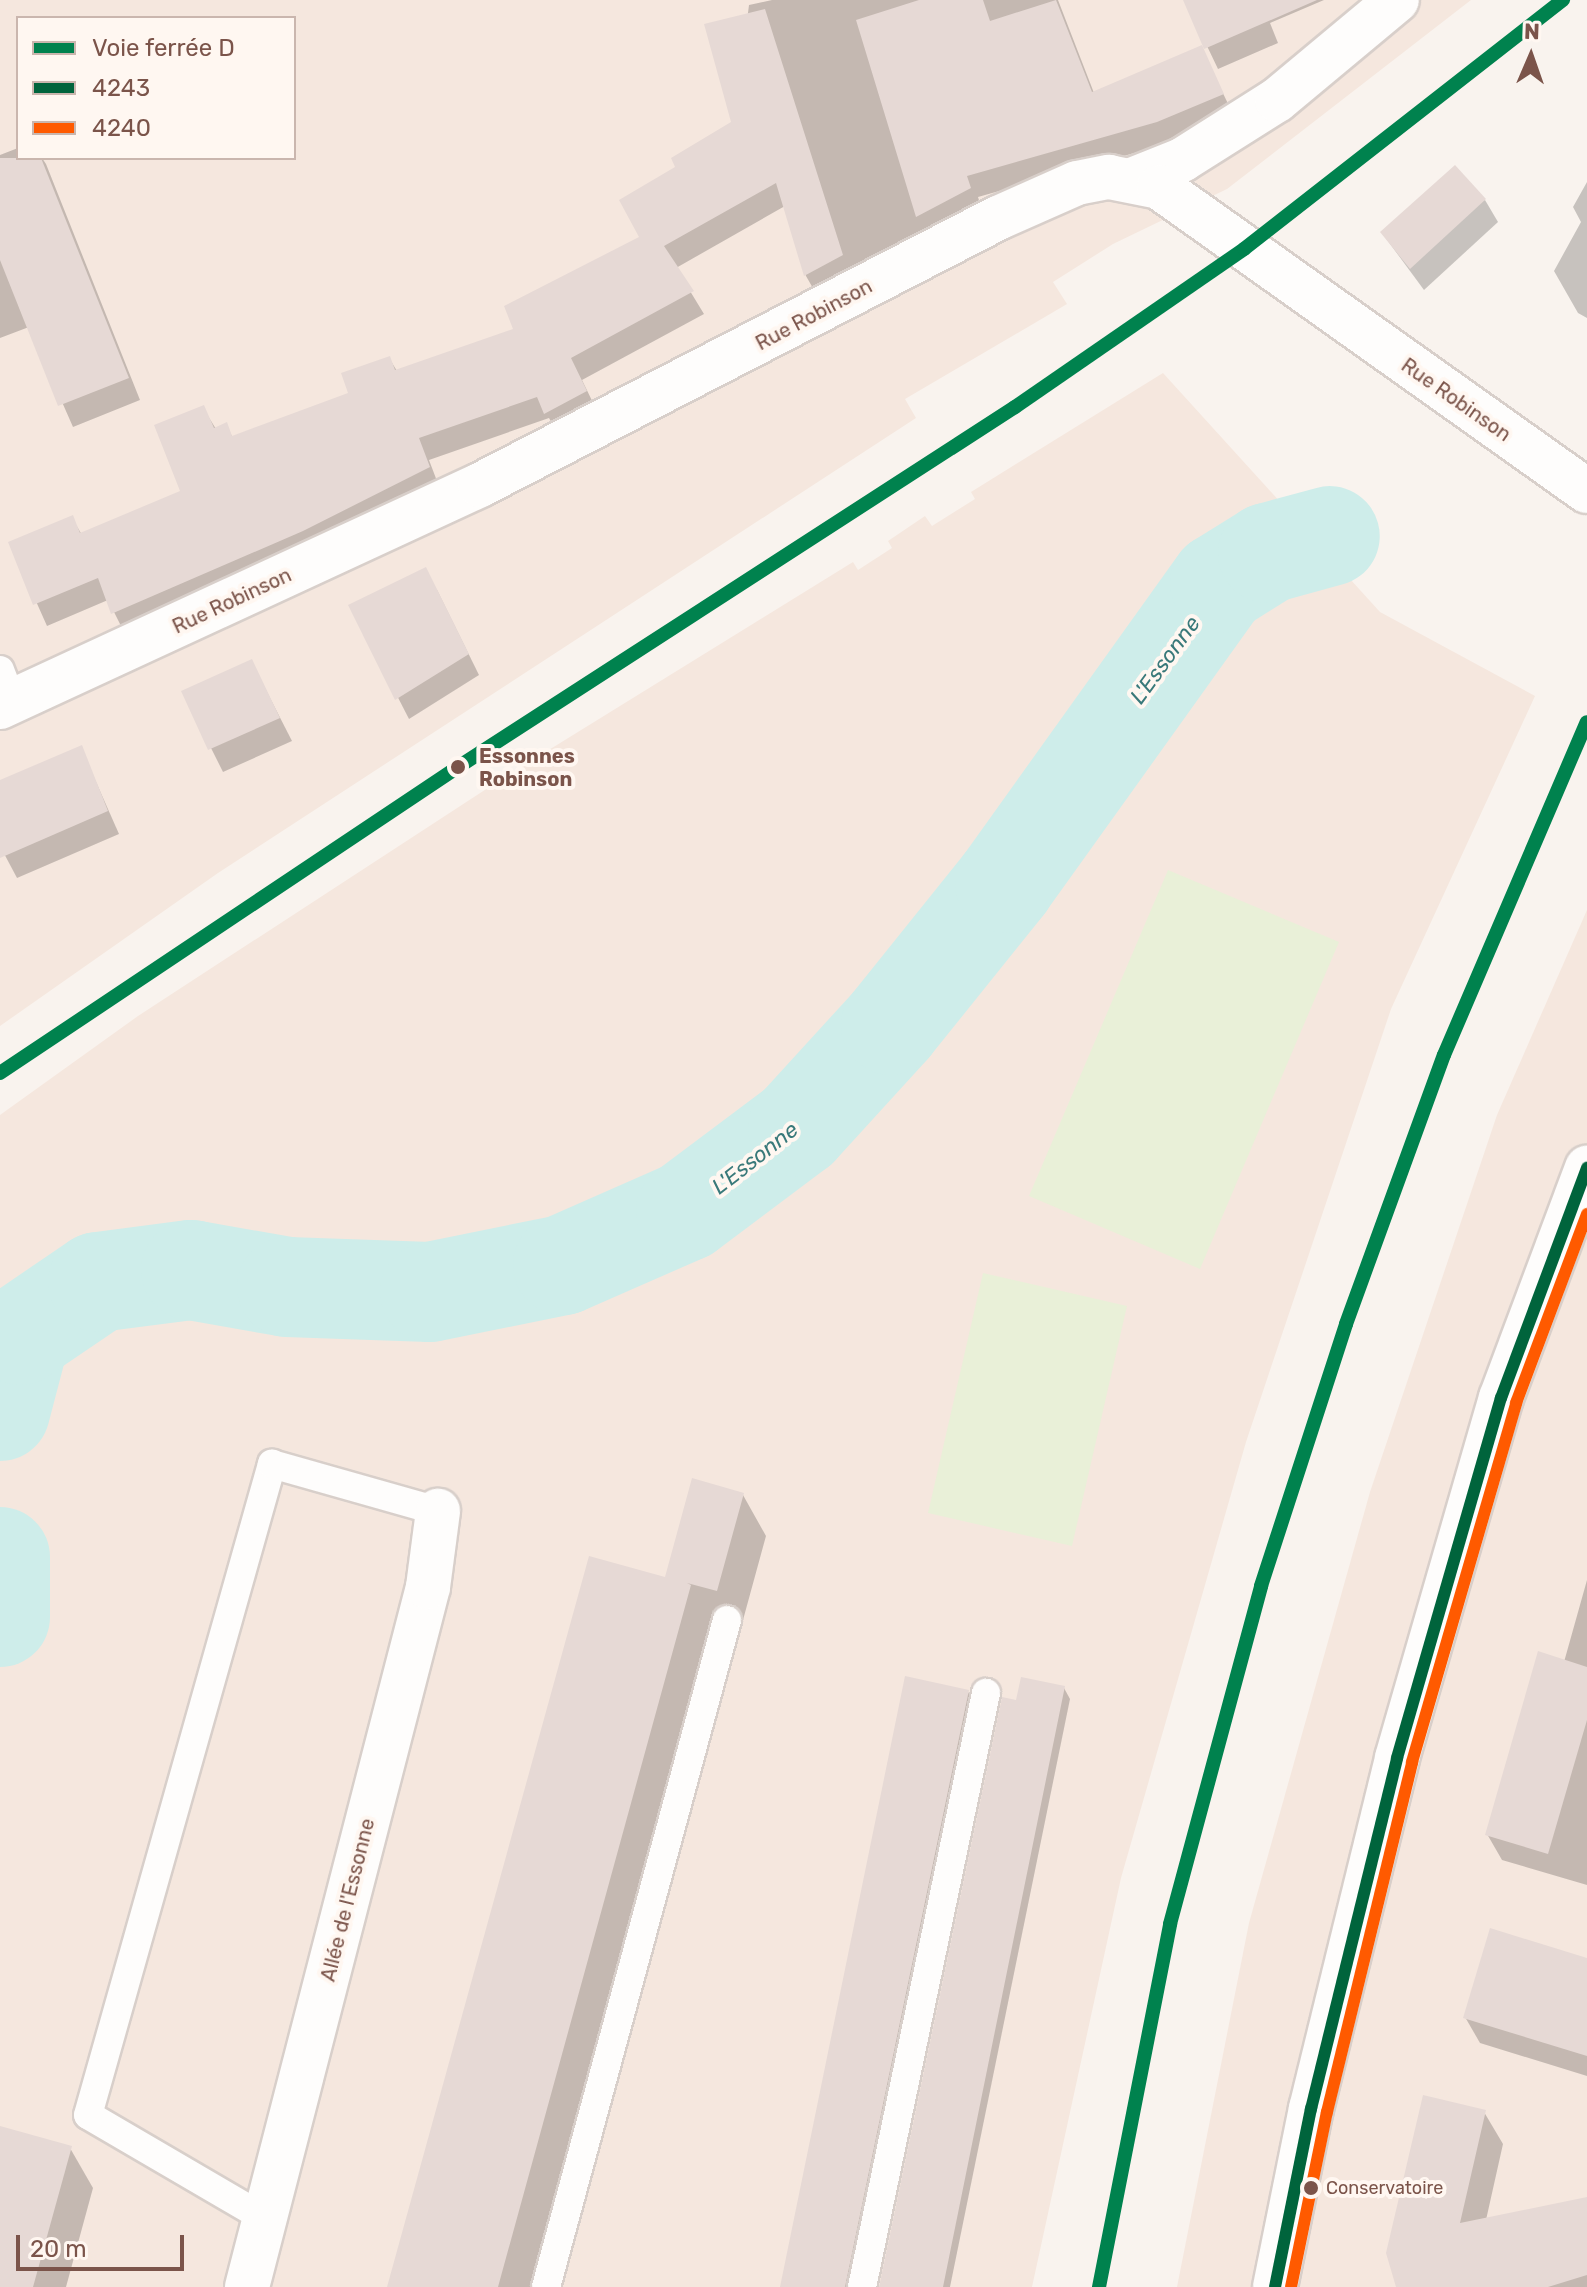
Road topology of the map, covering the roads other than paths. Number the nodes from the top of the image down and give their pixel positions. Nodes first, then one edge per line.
1 (1397, 0) edge
2 (1132, 180) junction
3 (1587, 491) edge
4 (4, 693) edge
5 (1585, 1181) edge
6 (438, 1511) joint
7 (727, 1620) dead end
8 (986, 1693) dead end
9 (266, 2219) junction
10 (247, 2287) edge
11 (546, 2287) edge
12 (862, 2287) edge
13 (1275, 2287) edge

1 - 2 street
2 - 3 street, Rue Robinson
2 - 4 street, Rue Robinson
5 - 13 street
6 - 9 street, Allée de l'Essonne
6 - 9 lane
7 - 11 lane
8 - 12 lane
9 - 10 street, Allée de l'Essonne

